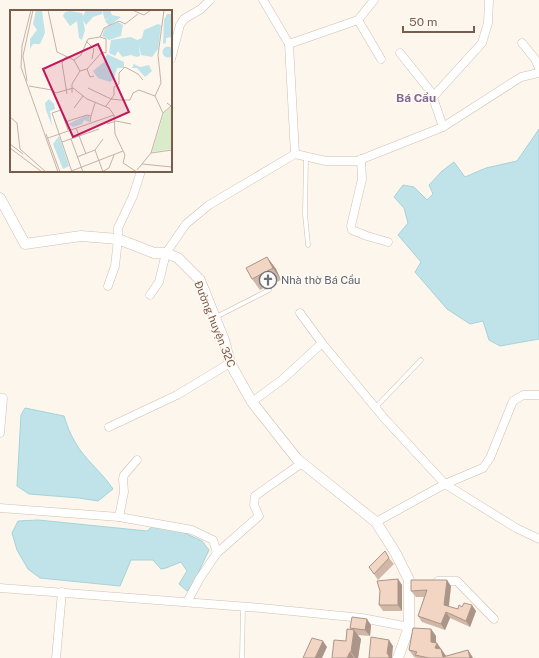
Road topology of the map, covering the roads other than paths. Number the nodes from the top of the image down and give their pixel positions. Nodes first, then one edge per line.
1 (210, 0) edge
2 (263, 0) edge
3 (374, 0) edge
4 (489, 0) edge
5 (358, 20) junction
6 (522, 43) dead end
7 (289, 44) junction
8 (400, 53) dead end
9 (172, 55) edge
10 (382, 59) dead end
11 (539, 68) edge
12 (539, 73) edge
13 (433, 98) junction
14 (443, 127) junction
15 (295, 154) junction
16 (306, 157) junction
17 (361, 159) junction
18 (141, 172) edge
19 (0, 198) edge
20 (118, 239) junction
21 (388, 242) dead end
22 (308, 245) dead end
23 (166, 253) junction
24 (108, 286) dead end
25 (269, 290) dead end
26 (150, 295) dead end
27 (300, 313) dead end
28 (215, 317) junction
29 (322, 343) junction
30 (421, 360) dead end
31 (230, 363) junction
32 (539, 395) edge
33 (0, 398) edge
34 (252, 402) junction
35 (375, 408) junction
36 (109, 427) dead end
37 (0, 433) edge
38 (137, 460) dead end
39 (302, 463) junction
40 (445, 484) junction
41 (0, 508) edge
42 (118, 517) junction
43 (376, 522) junction
44 (539, 539) edge
45 (217, 553) junction
46 (430, 581) edge
47 (0, 588) edge
48 (62, 592) junction
49 (187, 602) junction
50 (242, 607) junction
51 (494, 619) dead end
52 (409, 627) junction
53 (56, 658) edge
54 (242, 658) edge
55 (398, 658) edge

1 - 9 street
2 - 7 street
3 - 5 street
4 - 13 street
5 - 7 street
5 - 10 street
6 - 11 street
7 - 15 street
8 - 13 street
12 - 14 street
13 - 14 street
14 - 17 street
15 - 16 street
15 - 23 street
16 - 17 street
16 - 22 lane
17 - 21 street
18 - 20 street
19 - 20 street, Đường huyện 32C
20 - 23 street, Đường huyện 32C
20 - 24 street
23 - 26 street
23 - 28 street, Đường huyện 32C
25 - 28 lane
27 - 29 street
28 - 31 street, Đường huyện 32C
29 - 34 street
29 - 35 street
30 - 35 lane
31 - 34 street, Đường huyện 32C
31 - 36 street
32 - 40 street
33 - 37 street
34 - 39 street, Đường huyện 32C
35 - 40 street
38 - 42 street
39 - 43 street, Đường huyện 32C
39 - 45 street
40 - 43 street
40 - 44 street
41 - 42 street
42 - 45 street
43 - 52 street, Đường huyện 32C
45 - 49 street
46 - 51 street
47 - 48 street
48 - 49 street
48 - 53 street
49 - 50 street
50 - 52 street
50 - 54 lane
52 - 55 street, Đường huyện 32C

